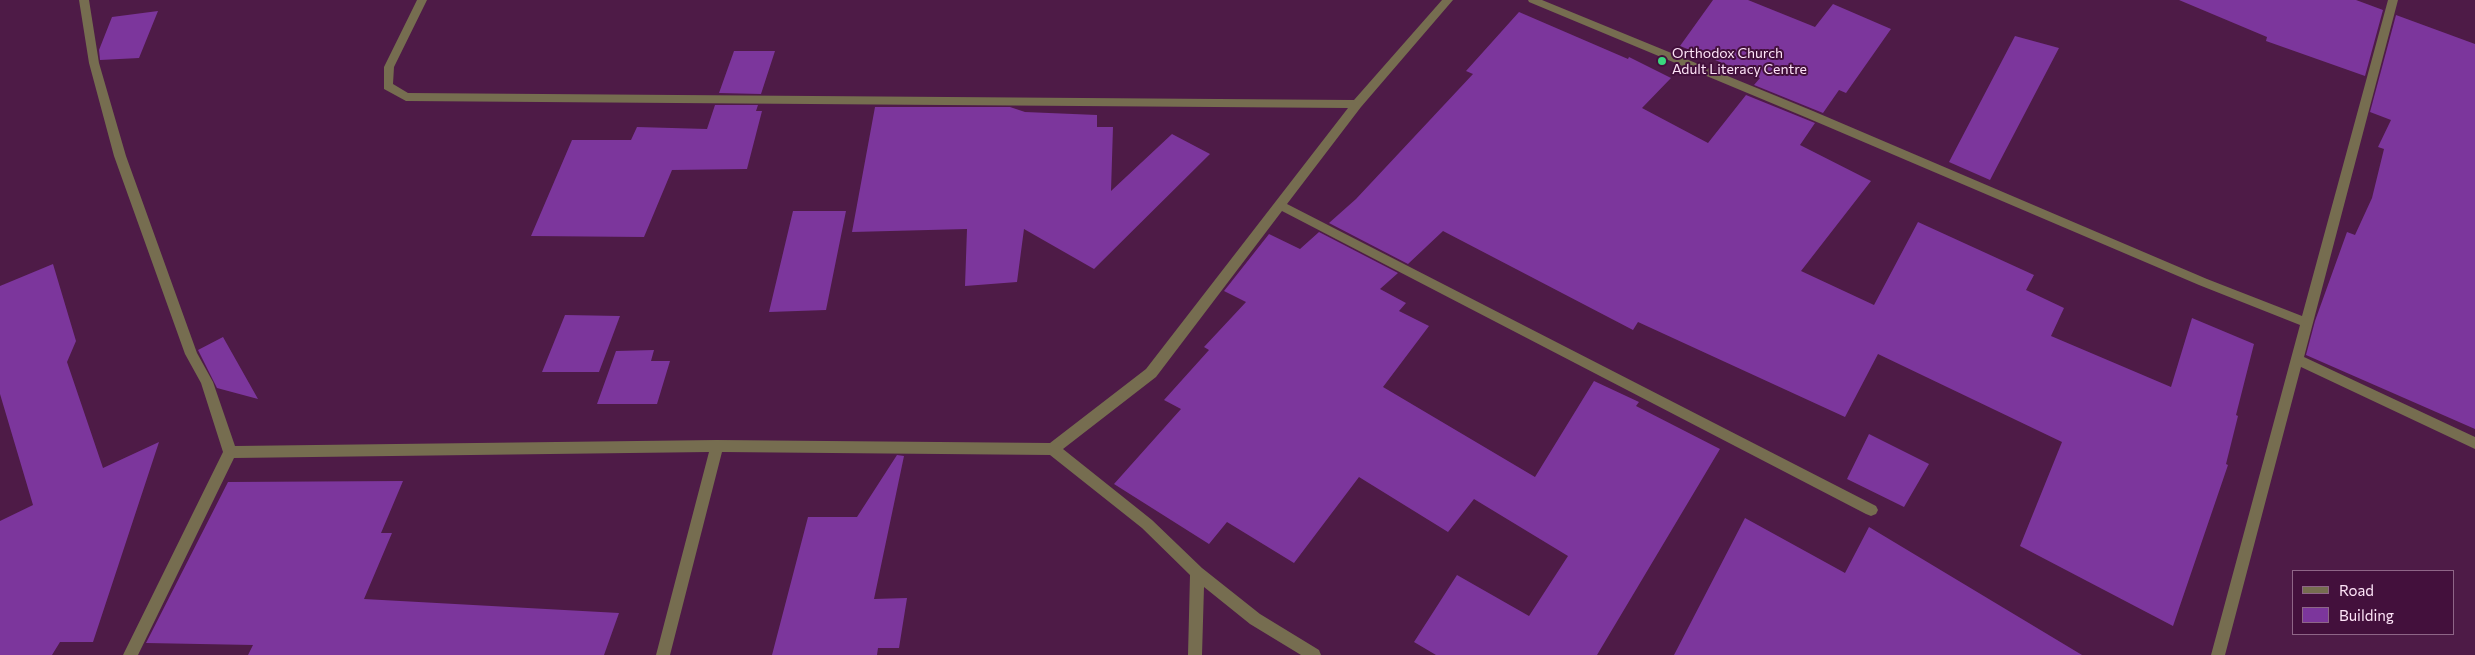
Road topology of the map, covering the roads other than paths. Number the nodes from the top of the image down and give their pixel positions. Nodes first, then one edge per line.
1 (84, 0) edge
2 (422, 0) edge
3 (1448, 0) edge
4 (1532, 0) edge
5 (2393, 0) edge
6 (1357, 104) junction
7 (1280, 205) junction
8 (2308, 323) junction
9 (2298, 360) junction
10 (2475, 443) edge
11 (717, 446) junction
12 (1053, 449) junction
13 (230, 452) junction
14 (1871, 510) dead end
15 (1197, 573) junction
16 (130, 655) edge
17 (662, 655) edge
18 (1195, 655) edge
19 (1314, 655) edge
20 (2218, 655) edge

1 - 13 street
2 - 6 street
3 - 6 street
4 - 8 street
5 - 8 street
6 - 7 street
7 - 12 street
7 - 14 street
8 - 9 street
9 - 10 street
9 - 20 street
11 - 12 street
11 - 13 street
11 - 17 street
12 - 15 street
13 - 16 street
15 - 18 street
15 - 19 street

